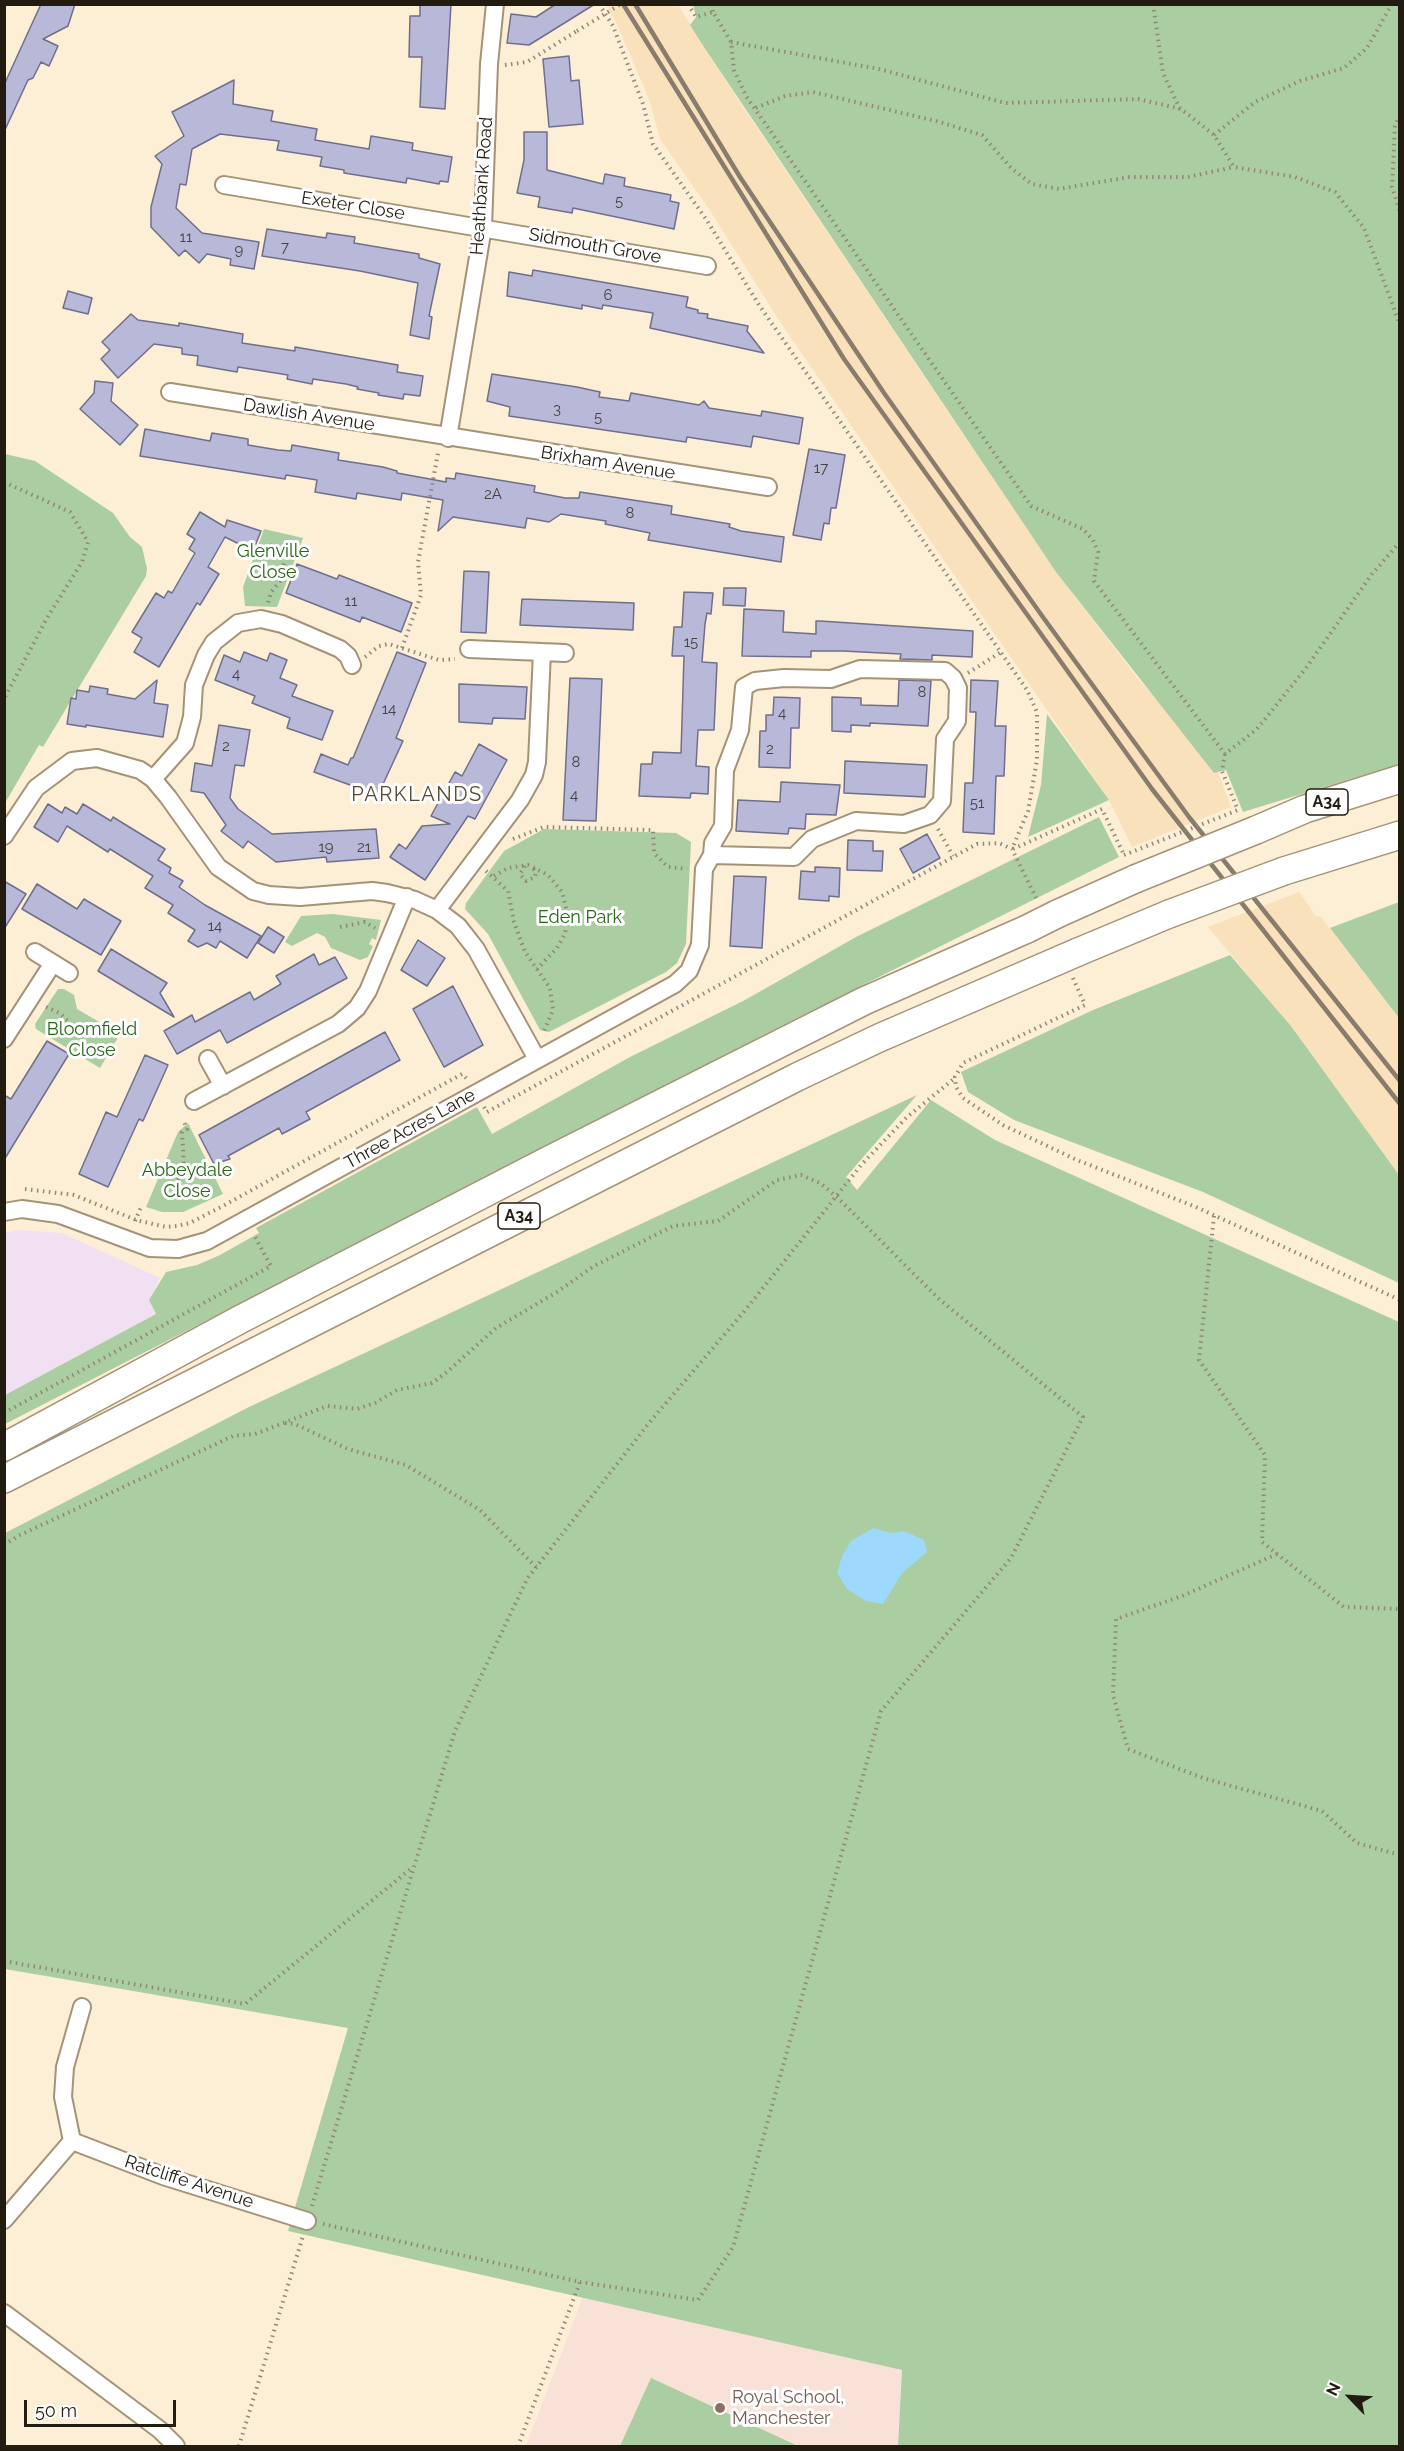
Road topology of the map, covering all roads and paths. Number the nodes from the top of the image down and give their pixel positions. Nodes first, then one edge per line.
1 (495, 4) edge
2 (600, 4) edge
3 (621, 4) edge
4 (688, 4) edge
5 (712, 4) edge
6 (1153, 4) edge
7 (1392, 4) edge
8 (713, 12) junction
9 (731, 42) junction
10 (500, 65) dead end
11 (756, 108) junction
12 (1181, 109) junction
13 (1400, 115) edge
14 (1214, 135) junction
15 (1234, 166) junction
16 (224, 185) dead end
17 (1400, 212) edge
18 (483, 227) junction
19 (707, 266) dead end
20 (1400, 325) edge
21 (170, 392) dead end
22 (444, 438) junction
23 (4, 482) edge
24 (768, 487) dead end
25 (1400, 542) edge
26 (265, 548) dead end
27 (261, 602) dead end
28 (402, 648) junction
29 (469, 649) joint
30 (542, 652) junction
31 (1000, 652) junction
32 (565, 653) dead end
33 (352, 665) joint
34 (953, 678) junction
35 (4, 699) edge
36 (1225, 753) junction
37 (153, 779) junction
38 (1400, 779) edge
39 (930, 815) junction
40 (1400, 835) edge
41 (4, 836) edge
42 (504, 842) dead end
43 (1012, 849) junction
44 (712, 855) junction
45 (953, 856) junction
46 (530, 866) junction
47 (1129, 867) junction
48 (692, 869) dead end
49 (484, 870) dead end
50 (494, 876) junction
51 (407, 897) junction
52 (1047, 907) junction
53 (437, 910) junction
54 (340, 927) dead end
55 (375, 933) dead end
56 (35, 952) dead end
57 (52, 963) junction
58 (1075, 965) junction
59 (537, 969) junction
60 (69, 973) dead end
61 (32, 998) junction
62 (77, 1031) dead end
63 (540, 1035) dead end
64 (4, 1039) edge
65 (208, 1059) dead end
66 (537, 1059) junction
67 (955, 1077) junction
68 (468, 1080) dead end
69 (223, 1086) junction
70 (194, 1101) dead end
71 (487, 1112) dead end
72 (184, 1122) dead end
73 (178, 1180) dead end
74 (16, 1190) dead end
75 (837, 1197) junction
76 (142, 1205) dead end
77 (4, 1212) edge
78 (1214, 1216) junction
79 (136, 1220) junction
80 (133, 1227) dead end
81 (253, 1234) dead end
82 (1400, 1300) edge
83 (4, 1413) edge
84 (285, 1423) junction
85 (4, 1447) edge
86 (4, 1479) edge
87 (4, 1545) edge
88 (1277, 1554) junction
89 (536, 1567) junction
90 (1400, 1609) edge
91 (1400, 1856) edge
92 (413, 1867) junction
93 (4, 1961) edge
94 (82, 2007) dead end
95 (72, 2141) junction
96 (4, 2220) edge
97 (307, 2221) junction
98 (580, 2282) junction
99 (4, 2313) edge
100 (176, 2446) edge
101 (239, 2446) edge
102 (518, 2446) edge

1 - 18 street, Heathbank Road
2 - 31 path
3 - 10 path, bridge
4 - 8 path
5 - 8 path
6 - 12 path
7 - 14 path
8 - 9 path
9 - 11 path
9 - 12 path
11 - 15 path
11 - 36 path
12 - 14 path
13 - 17 path
14 - 15 path
15 - 20 path
16 - 18 street, Exeter Close
18 - 19 street, Sidmouth Grove
18 - 22 street, Heathbank Road
21 - 22 street, Dawlish Avenue
22 - 24 street, Brixham Avenue
22 - 28 path
23 - 35 path
25 - 36 path
26 - 27 path
28 - 29 path
28 - 33 path
29 - 30 street
30 - 32 street
30 - 53 street
31 - 34 path
31 - 43 path
33 - 37 street
34 - 39 street
34 - 44 street, Three Acres Lane
36 - 47 path, bridge
37 - 41 street
37 - 51 street
38 - 47 highway, A34, bridge
39 - 44 street
39 - 45 path
40 - 58 highway, A34, bridge
42 - 48 path
43 - 45 path
43 - 47 path
43 - 52 path
44 - 66 street, Three Acres Lane
45 - 71 path
46 - 46 path
46 - 50 path
46 - 59 path
47 - 52 highway, A34
49 - 50 path
50 - 59 path
51 - 53 street
51 - 69 street
52 - 85 highway, A34, bridge
53 - 66 street
54 - 55 path
56 - 57 street
57 - 60 street
57 - 61 street
58 - 67 path
58 - 86 highway, A34, bridge
59 - 63 path
61 - 62 path
61 - 64 street
65 - 69 street
66 - 77 street, Three Acres Lane
67 - 75 path
67 - 78 path
68 - 79 path
69 - 70 street
72 - 73 path
74 - 79 path
75 - 84 path
75 - 89 path
75 - 98 path
76 - 79 path
78 - 82 path
78 - 88 path
79 - 80 path
81 - 83 path
84 - 87 path
84 - 89 path
88 - 90 path
88 - 91 path
89 - 92 path
92 - 93 path
92 - 97 path
94 - 95 street
95 - 96 street
95 - 97 street, Ratcliffe Avenue
97 - 98 path
97 - 101 path
98 - 102 path
99 - 100 street

